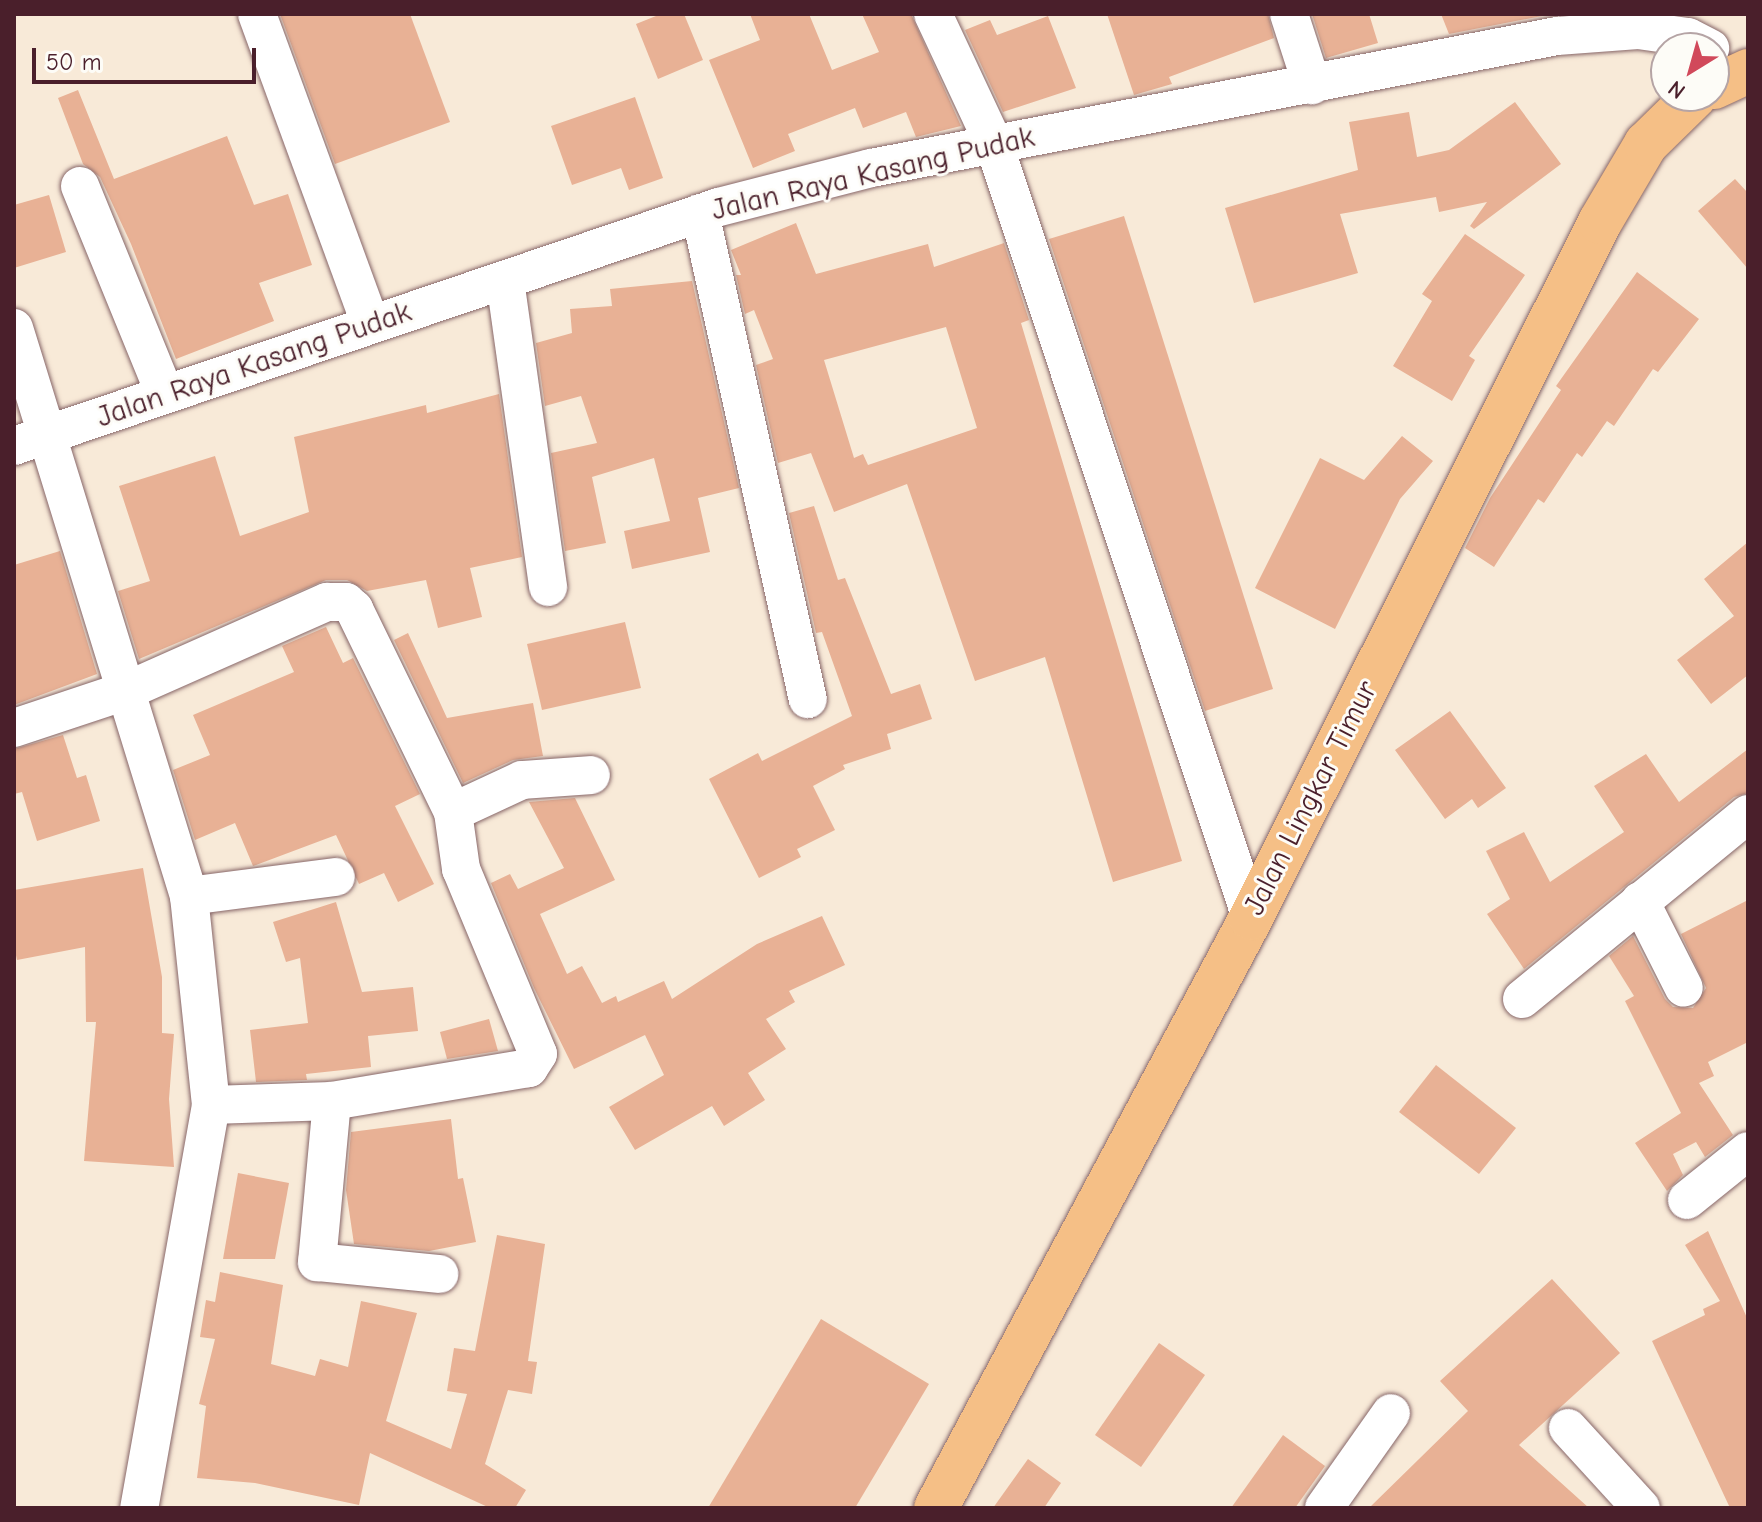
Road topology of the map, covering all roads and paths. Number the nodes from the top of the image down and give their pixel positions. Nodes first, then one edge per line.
1 (257, 14) edge
2 (933, 14) edge
3 (1289, 14) edge
4 (1553, 25) edge
5 (1652, 32) edge
6 (1730, 60) edge
7 (1748, 70) edge
8 (1730, 79) edge
9 (1312, 85) junction
10 (1679, 112) edge
11 (994, 144) junction
12 (80, 186) dead end
13 (700, 213) junction
14 (505, 280) junction
15 (370, 323) junction
16 (14, 328) edge
17 (165, 394) junction
18 (51, 436) junction
19 (14, 446) edge
20 (548, 587) dead end
21 (128, 690) junction
22 (808, 699) dead end
23 (14, 728) edge
24 (591, 775) dead end
25 (453, 812) junction
26 (1748, 814) edge
27 (336, 877) dead end
28 (189, 896) junction
29 (1640, 901) junction
30 (1251, 918) junction
31 (1684, 988) dead end
32 (1522, 999) dead end
33 (332, 1101) junction
34 (211, 1105) junction
35 (1748, 1151) edge
36 (1687, 1200) dead end
37 (439, 1274) dead end
38 (1391, 1413) dead end
39 (1568, 1428) dead end
40 (139, 1508) edge
41 (936, 1508) edge
42 (1324, 1508) edge
43 (1641, 1508) edge

1 - 15 street
2 - 11 street
3 - 9 street
4 - 5 street, Jalan Raya Kasang Pudak
4 - 9 street, Jalan Raya Kasang Pudak
6 - 7 street, Jalan Raya Kasang Pudak
7 - 8 highway
9 - 11 street, Jalan Raya Kasang Pudak
10 - 30 highway, Jalan Lingkar Timur
11 - 13 street, Jalan Raya Kasang Pudak
11 - 30 street
12 - 17 street
13 - 14 street, Jalan Raya Kasang Pudak
13 - 22 street
14 - 15 street, Jalan Raya Kasang Pudak
14 - 20 street
15 - 17 street, Jalan Raya Kasang Pudak
16 - 18 street
17 - 18 street, Jalan Raya Kasang Pudak
18 - 19 street, Jalan Raya Kasang Pudak
18 - 21 street
21 - 23 street
21 - 25 street
21 - 28 street
24 - 25 street
25 - 33 street
26 - 29 street
27 - 28 street
28 - 34 street
29 - 31 street
29 - 32 street
30 - 41 highway, Jalan Lingkar Timur
33 - 34 street
33 - 37 street
34 - 40 street
35 - 36 street
38 - 42 street
39 - 43 street

